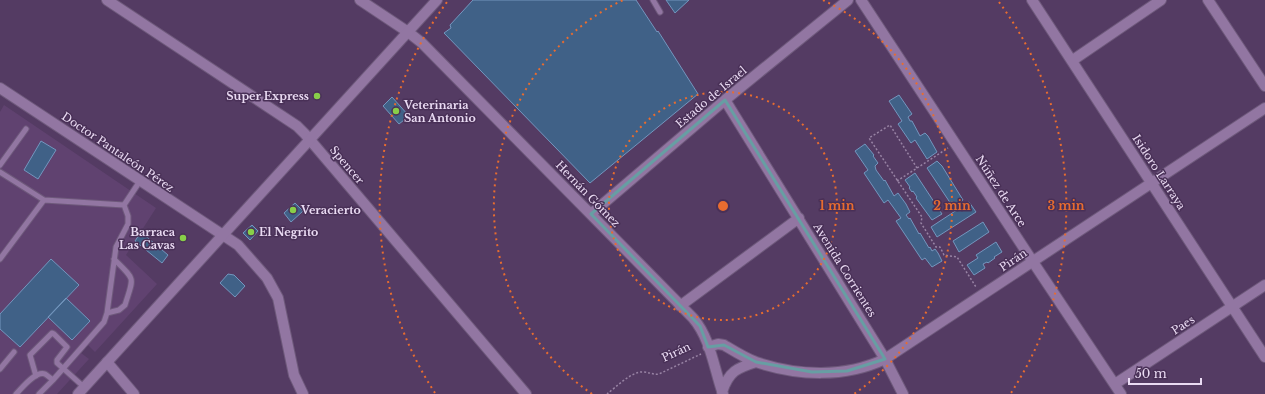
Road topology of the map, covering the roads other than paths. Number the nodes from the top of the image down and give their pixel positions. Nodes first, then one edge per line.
1 (107, 0) edge
2 (360, 0) edge
3 (437, 0) edge
4 (653, 0) edge
5 (848, 0) edge
6 (861, 0) edge
7 (1032, 0) edge
8 (1161, 0) edge
9 (1208, 0) edge
10 (660, 12) dead end
11 (408, 32) junction
12 (1072, 60) junction
13 (1265, 86) edge
14 (0, 88) edge
15 (724, 100) junction
16 (1265, 108) edge
17 (26, 128) dead end
18 (310, 139) junction
19 (0, 165) edge
20 (0, 172) edge
21 (140, 181) junction
22 (1152, 183) junction
23 (44, 200) junction
24 (124, 206) junction
25 (591, 214) junction
26 (799, 218) junction
27 (223, 236) junction
28 (0, 259) edge
29 (114, 259) junction
30 (1033, 262) junction
31 (1265, 285) edge
32 (680, 306) junction
33 (1232, 307) junction
34 (107, 313) junction
35 (708, 347) junction
36 (14, 352) dead end
37 (1265, 357) edge
38 (885, 358) junction
39 (107, 362) junction
40 (756, 362) junction
41 (63, 368) junction
42 (0, 369) edge
43 (36, 376) junction
44 (52, 380) junction
45 (1115, 384) junction
46 (81, 391) edge
47 (723, 393) edge
48 (16, 394) edge
49 (39, 394) edge
50 (134, 394) edge
51 (304, 394) edge
52 (526, 394) edge
53 (903, 394) edge
54 (1122, 394) edge

1 - 18 street, Spencer
2 - 11 street, Hernán Gómez
3 - 11 street
4 - 10 lane
5 - 15 street, Estado de Israel
6 - 30 street, Núñez de Arce
7 - 12 street, Isidoro Larraya
8 - 12 street
9 - 13 street
11 - 18 street
11 - 25 street, Hernán Gómez
12 - 22 street, Isidoro Larraya
14 - 21 street, Doctor Pantaleón Pérez
15 - 25 street, Estado de Israel
15 - 26 street, Avenida Corrientes
16 - 22 street, Pirán
17 - 19 lane
18 - 27 street
18 - 52 street, Spencer
20 - 23 lane
21 - 24 lane
21 - 27 street, Doctor Pantaleón Pérez
22 - 30 street, Pirán
22 - 33 street, Isidoro Larraya
23 - 24 lane
23 - 28 lane
24 - 29 lane
25 - 32 street, Hernán Gómez
26 - 32 street
26 - 38 street, Avenida Corrientes
27 - 39 street
27 - 51 street, Doctor Pantaleón Pérez
29 - 34 lane
29 - 34 lane
30 - 38 street, Pirán
30 - 45 street, Núñez de Arce
31 - 33 street, Paes
32 - 35 street, Hernán Gómez
33 - 37 street, Isidoro Larraya
33 - 45 street, Paes
34 - 41 lane
35 - 40 street, Pirán
35 - 47 street, Hernán Gómez
36 - 42 lane
38 - 40 street, Pirán
38 - 53 street, Avenida Corrientes
39 - 46 street
39 - 50 street
40 - 47 street, Hernán Gómez
41 - 43 lane
41 - 44 lane
41 - 46 lane
43 - 44 lane
43 - 48 lane
44 - 49 lane
45 - 54 street, Núñez de Arce

